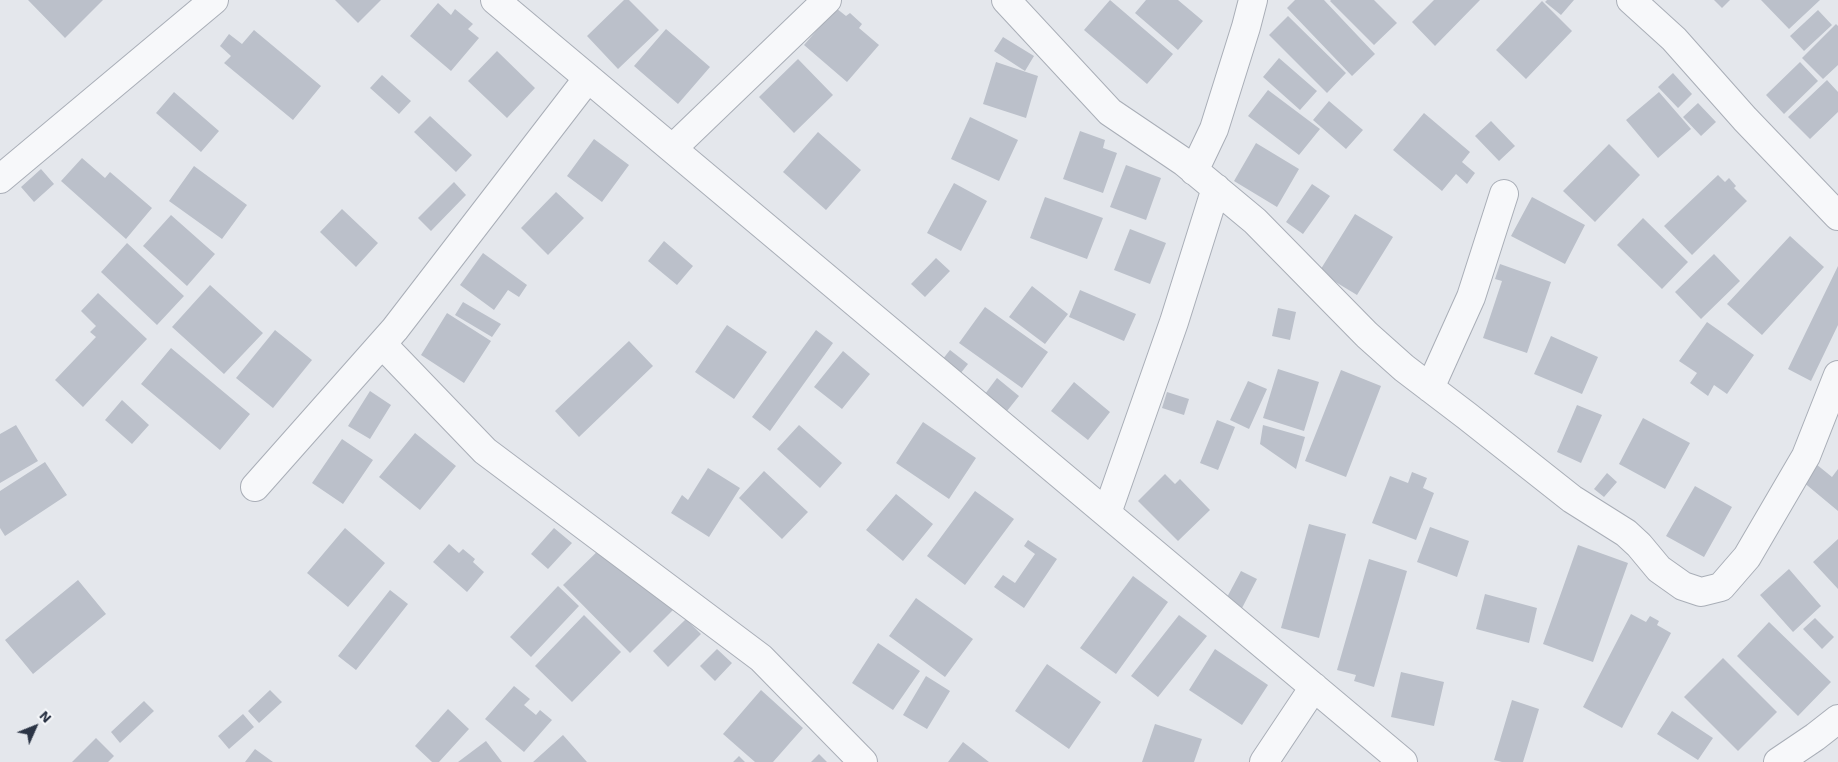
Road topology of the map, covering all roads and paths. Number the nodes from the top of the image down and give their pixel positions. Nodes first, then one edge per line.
1 (214, 0) edge
2 (495, 0) edge
3 (826, 0) edge
4 (1006, 0) edge
5 (1253, 0) edge
6 (1630, 0) edge
7 (588, 78) junction
8 (673, 148) junction
9 (1194, 171) junction
10 (0, 179) edge
11 (1216, 188) junction
12 (1504, 194) dead end
13 (1838, 216) edge
14 (382, 344) junction
15 (1838, 375) edge
16 (1430, 388) junction
17 (255, 487) dead end
18 (1106, 513) junction
19 (1314, 687) junction
20 (1838, 719) edge
21 (863, 762) edge
22 (1264, 762) edge
23 (1403, 762) edge
24 (1778, 762) edge

1 - 10 street
2 - 7 street
3 - 8 street
4 - 9 street
5 - 9 street
6 - 13 street
7 - 8 street
7 - 14 street
8 - 18 street
9 - 11 street
11 - 16 street
11 - 18 street
12 - 16 street
14 - 17 street
14 - 21 street
15 - 16 street
18 - 19 street
19 - 22 street
19 - 23 street
20 - 24 street

